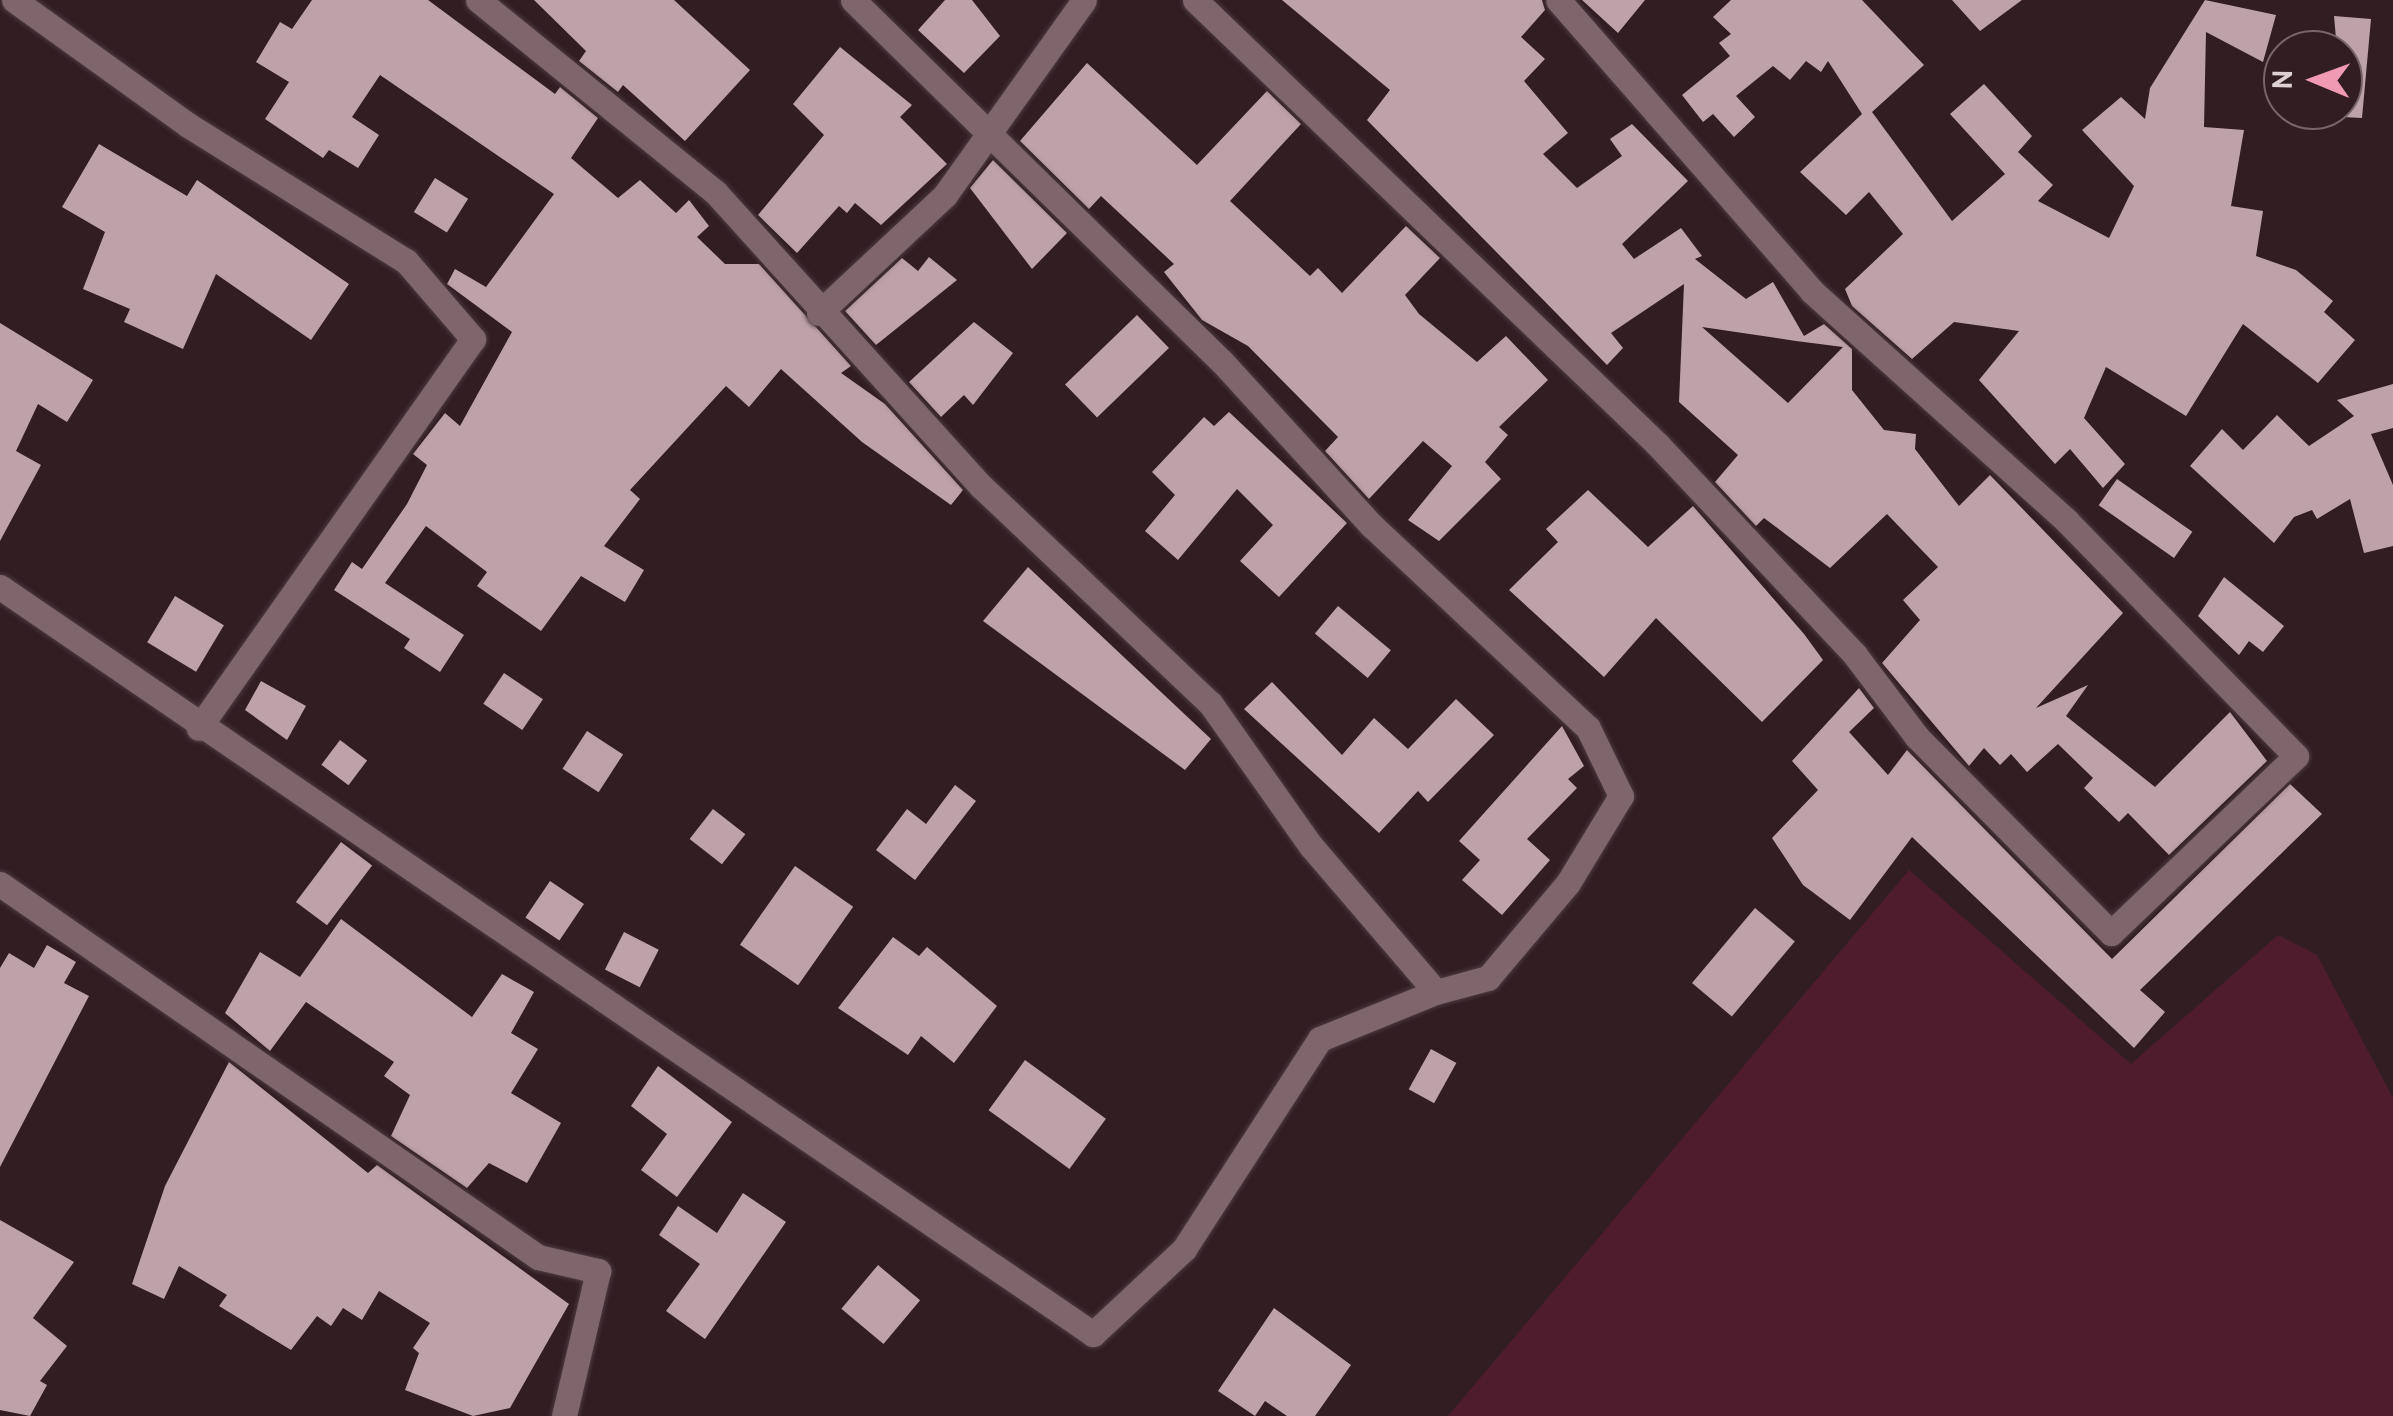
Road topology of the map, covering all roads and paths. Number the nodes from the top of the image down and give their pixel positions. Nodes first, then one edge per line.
1 (14, 0) edge
2 (478, 0) edge
3 (853, 0) edge
4 (1084, 0) edge
5 (1196, 0) edge
6 (1558, 0) edge
7 (985, 130) junction
8 (819, 313) junction
9 (0, 587) edge
10 (199, 728) junction
11 (0, 884) edge
12 (1436, 992) junction
13 (564, 1416) edge

1 - 10 street
2 - 8 street
3 - 7 street
4 - 7 street
5 - 6 street
7 - 8 street
7 - 12 street
8 - 12 street
9 - 10 street
10 - 12 street
11 - 13 street

